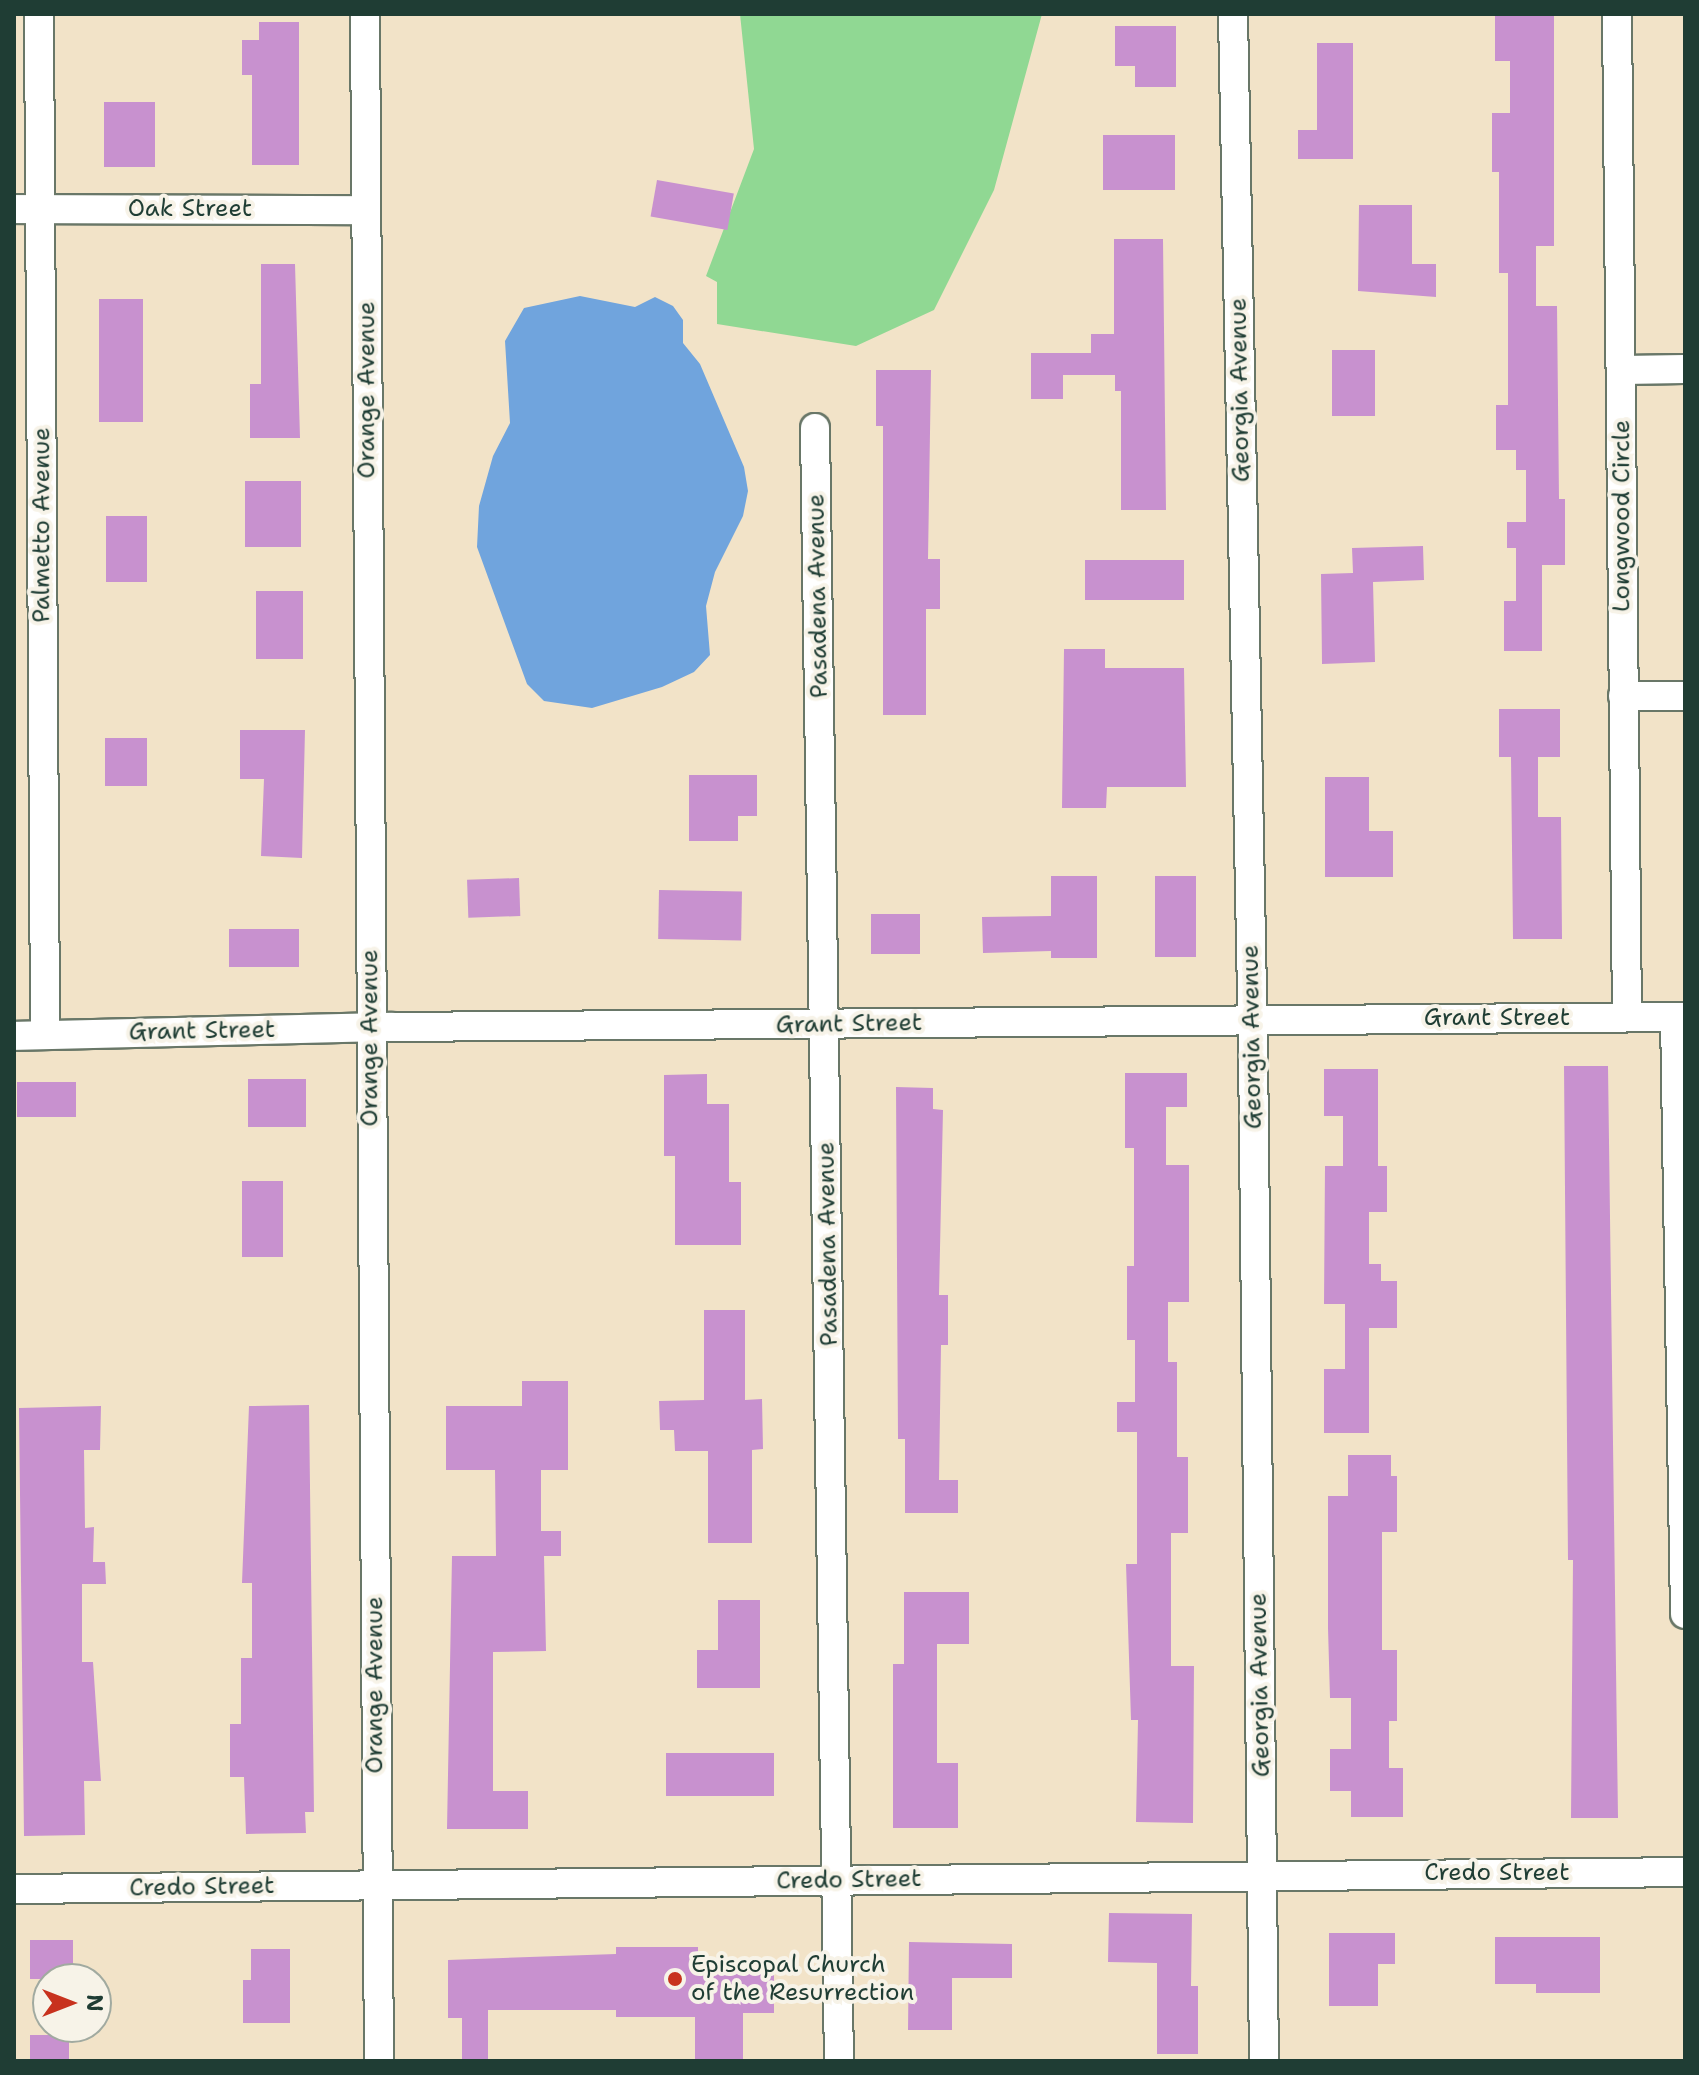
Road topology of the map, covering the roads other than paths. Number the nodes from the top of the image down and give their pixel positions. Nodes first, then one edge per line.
1 (39, 14) edge
2 (365, 14) edge
3 (1233, 14) edge
4 (1617, 14) edge
5 (27, 209) edge
6 (366, 210) junction
7 (1685, 369) edge
8 (1622, 370) junction
9 (815, 428) dead end
10 (1623, 696) junction
11 (1685, 696) edge
12 (1627, 1017) junction
13 (1680, 1017) edge
14 (1252, 1019) junction
15 (825, 1024) junction
16 (369, 1027) junction
17 (45, 1035) junction
18 (14, 1036) edge
19 (1685, 1614) edge
20 (1685, 1872) edge
21 (1262, 1875) junction
22 (838, 1880) junction
23 (377, 1885) junction
24 (14, 1889) edge
25 (379, 2061) edge
26 (839, 2061) edge
27 (1264, 2061) edge

1 - 5 street, Palmetto Avenue
2 - 6 street, Orange Avenue
3 - 14 street, Georgia Avenue
4 - 8 street, Longwood Circle
5 - 6 street, Oak Street
5 - 17 street, Palmetto Avenue
6 - 16 street, Orange Avenue
7 - 8 street
8 - 10 street, Longwood Circle
9 - 15 street, Pasadena Avenue
10 - 11 street
10 - 12 street, Longwood Circle
12 - 13 street, Grant Street
12 - 14 street, Grant Street
13 - 19 street
14 - 15 street, Grant Street
14 - 21 street, Georgia Avenue
15 - 16 street, Grant Street
15 - 22 street, Pasadena Avenue
16 - 17 street, Grant Street
16 - 23 street, Orange Avenue
17 - 18 street, Grant Street
20 - 21 street, Credo Street
21 - 22 street, Credo Street
21 - 27 street, Georgia Avenue
22 - 23 street, Credo Street
22 - 26 street, Pasadena Avenue
23 - 24 street, Credo Street
23 - 25 street, Orange Avenue

